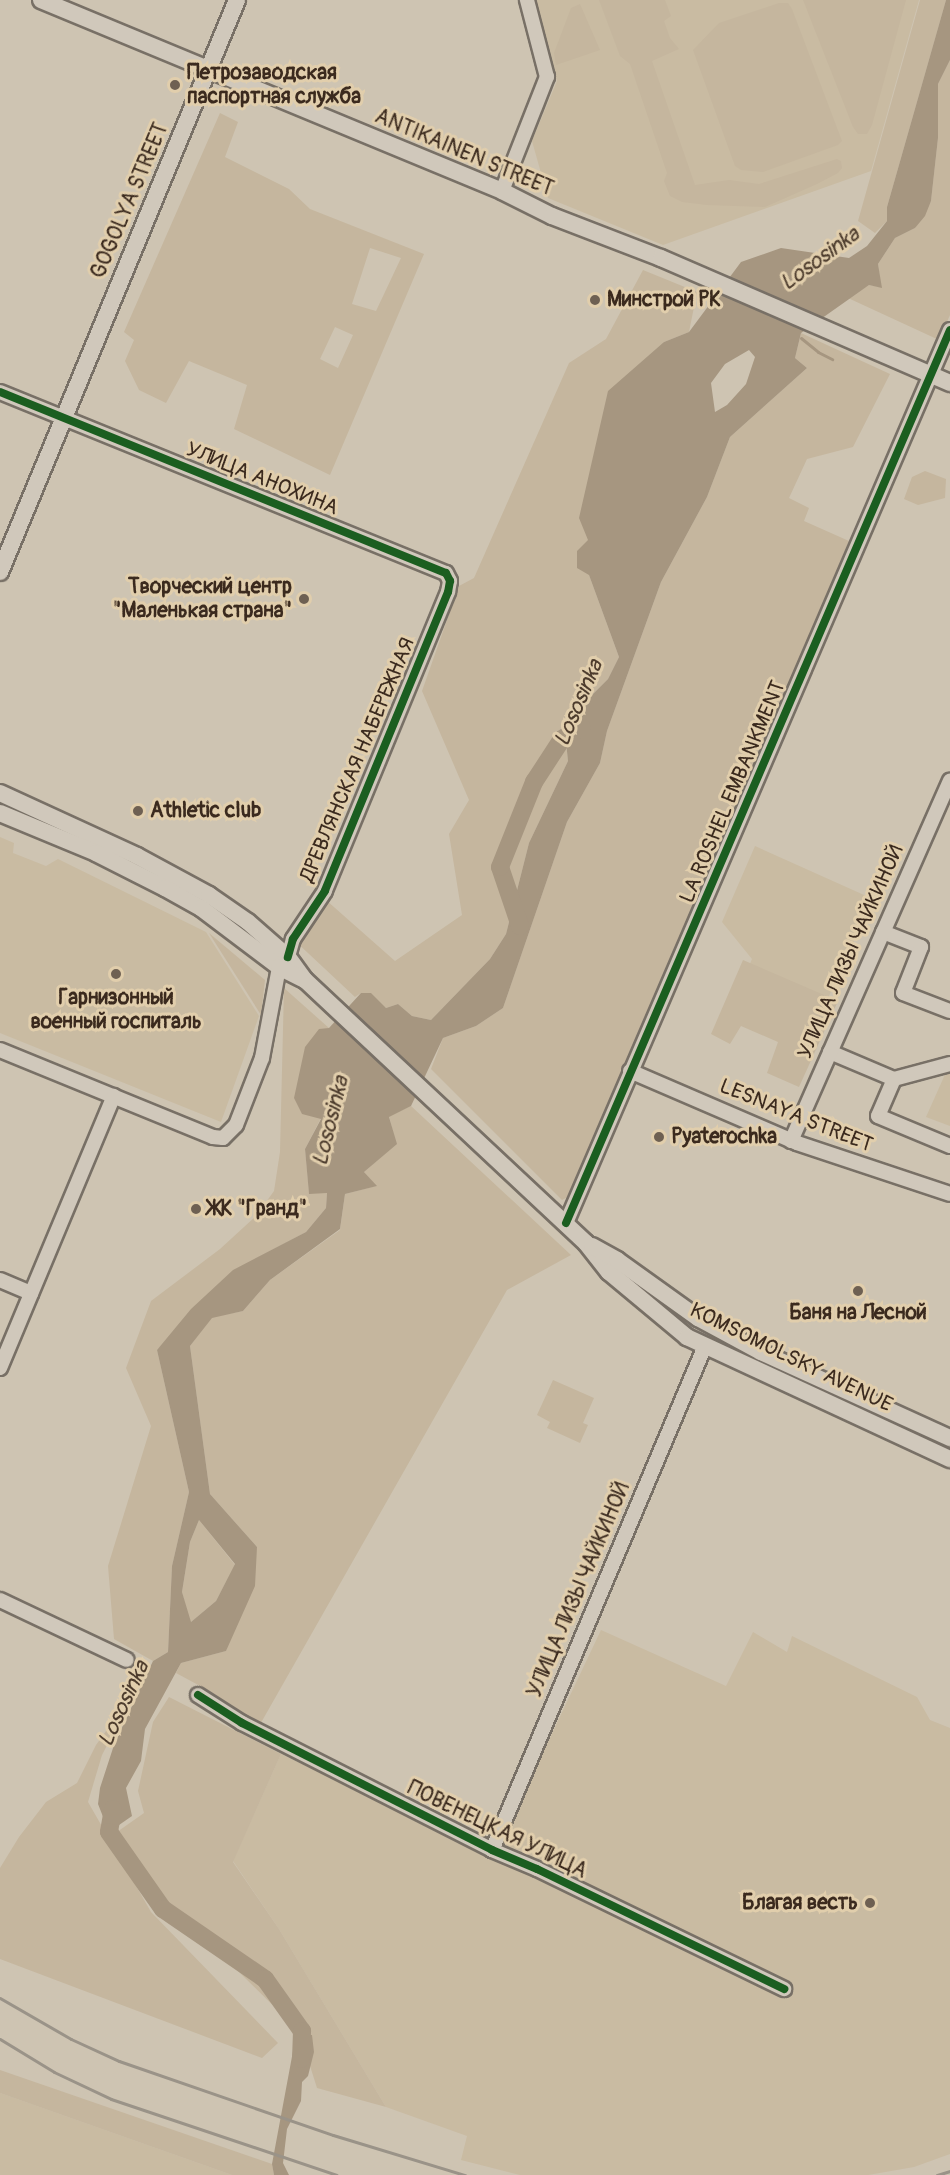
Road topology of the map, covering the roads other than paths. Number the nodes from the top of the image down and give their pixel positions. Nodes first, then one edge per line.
1 (41, 0) edge
2 (237, 0) edge
3 (527, 0) edge
4 (210, 70) junction
5 (502, 191) junction
6 (950, 330) edge
7 (932, 373) junction
8 (950, 382) edge
9 (0, 392) edge
10 (64, 418) junction
11 (0, 572) edge
12 (446, 573) joint
13 (950, 781) edge
14 (0, 793) edge
15 (0, 813) edge
16 (883, 932) junction
17 (283, 962) junction
18 (950, 1011) edge
19 (0, 1050) edge
20 (830, 1052) junction
21 (950, 1064) edge
22 (630, 1071) junction
23 (894, 1079) junction
24 (114, 1096) junction
25 (791, 1141) junction
26 (950, 1146) edge
27 (950, 1194) edge
28 (566, 1224) junction
29 (586, 1243) junction
30 (0, 1280) edge
31 (659, 1290) junction
32 (31, 1293) junction
33 (649, 1306) junction
34 (705, 1346) junction
35 (0, 1368) edge
36 (950, 1438) edge
37 (950, 1459) edge
38 (0, 1600) edge
39 (127, 1660) dead end
40 (198, 1695) dead end
41 (492, 1850) junction
42 (784, 1989) dead end

1 - 4 main road, ANTIKAINEN STREET
2 - 4 main road, GOGOLYA STREET
3 - 5 street
4 - 5 main road, ANTIKAINEN STREET
4 - 10 main road, GOGOLYA STREET
5 - 7 main road, ANTIKAINEN STREET
6 - 7 street, LA ROSHEL EMBANKMENT
7 - 8 main road, ANTIKAINEN STREET
7 - 22 street, LA ROSHEL EMBANKMENT
9 - 10 street, УЛИЦА АНОХИНА
10 - 11 main road, GOGOLYA STREET
10 - 12 street, УЛИЦА АНОХИНА
12 - 17 street, ДРЕВЛЯНСКАЯ НАБЕРЕЖНАЯ
13 - 16 street, УЛИЦА ЛИЗЫ ЧАЙКИНОЙ
14 - 17 main road
15 - 17 main road
16 - 18 street
16 - 20 street, УЛИЦА ЛИЗЫ ЧАЙКИНОЙ
17 - 24 street, ДРЕВЛЯНСКАЯ НАБЕРЕЖНАЯ
17 - 28 main road
19 - 24 street
20 - 23 street
20 - 25 street, УЛИЦА ЛИЗЫ ЧАЙКИНОЙ
21 - 23 street
22 - 25 street, LESNAYA STREET
22 - 28 street, LA ROSHEL EMBANKMENT
23 - 26 street
24 - 32 street
25 - 27 street, LESNAYA STREET
28 - 29 main road
29 - 31 main road, KOMSOMOLSKY AVENUE
29 - 33 main road, KOMSOMOLSKY AVENUE
30 - 32 street
31 - 33 street
31 - 36 main road, KOMSOMOLSKY AVENUE
32 - 35 street
33 - 34 main road, KOMSOMOLSKY AVENUE
34 - 37 main road, KOMSOMOLSKY AVENUE
34 - 41 street, УЛИЦА ЛИЗЫ ЧАЙКИНОЙ
38 - 39 street
40 - 41 street, ПОВЕНЕЦКАЯ УЛИЦА
41 - 42 street, ПОВЕНЕЦКАЯ УЛИЦА

